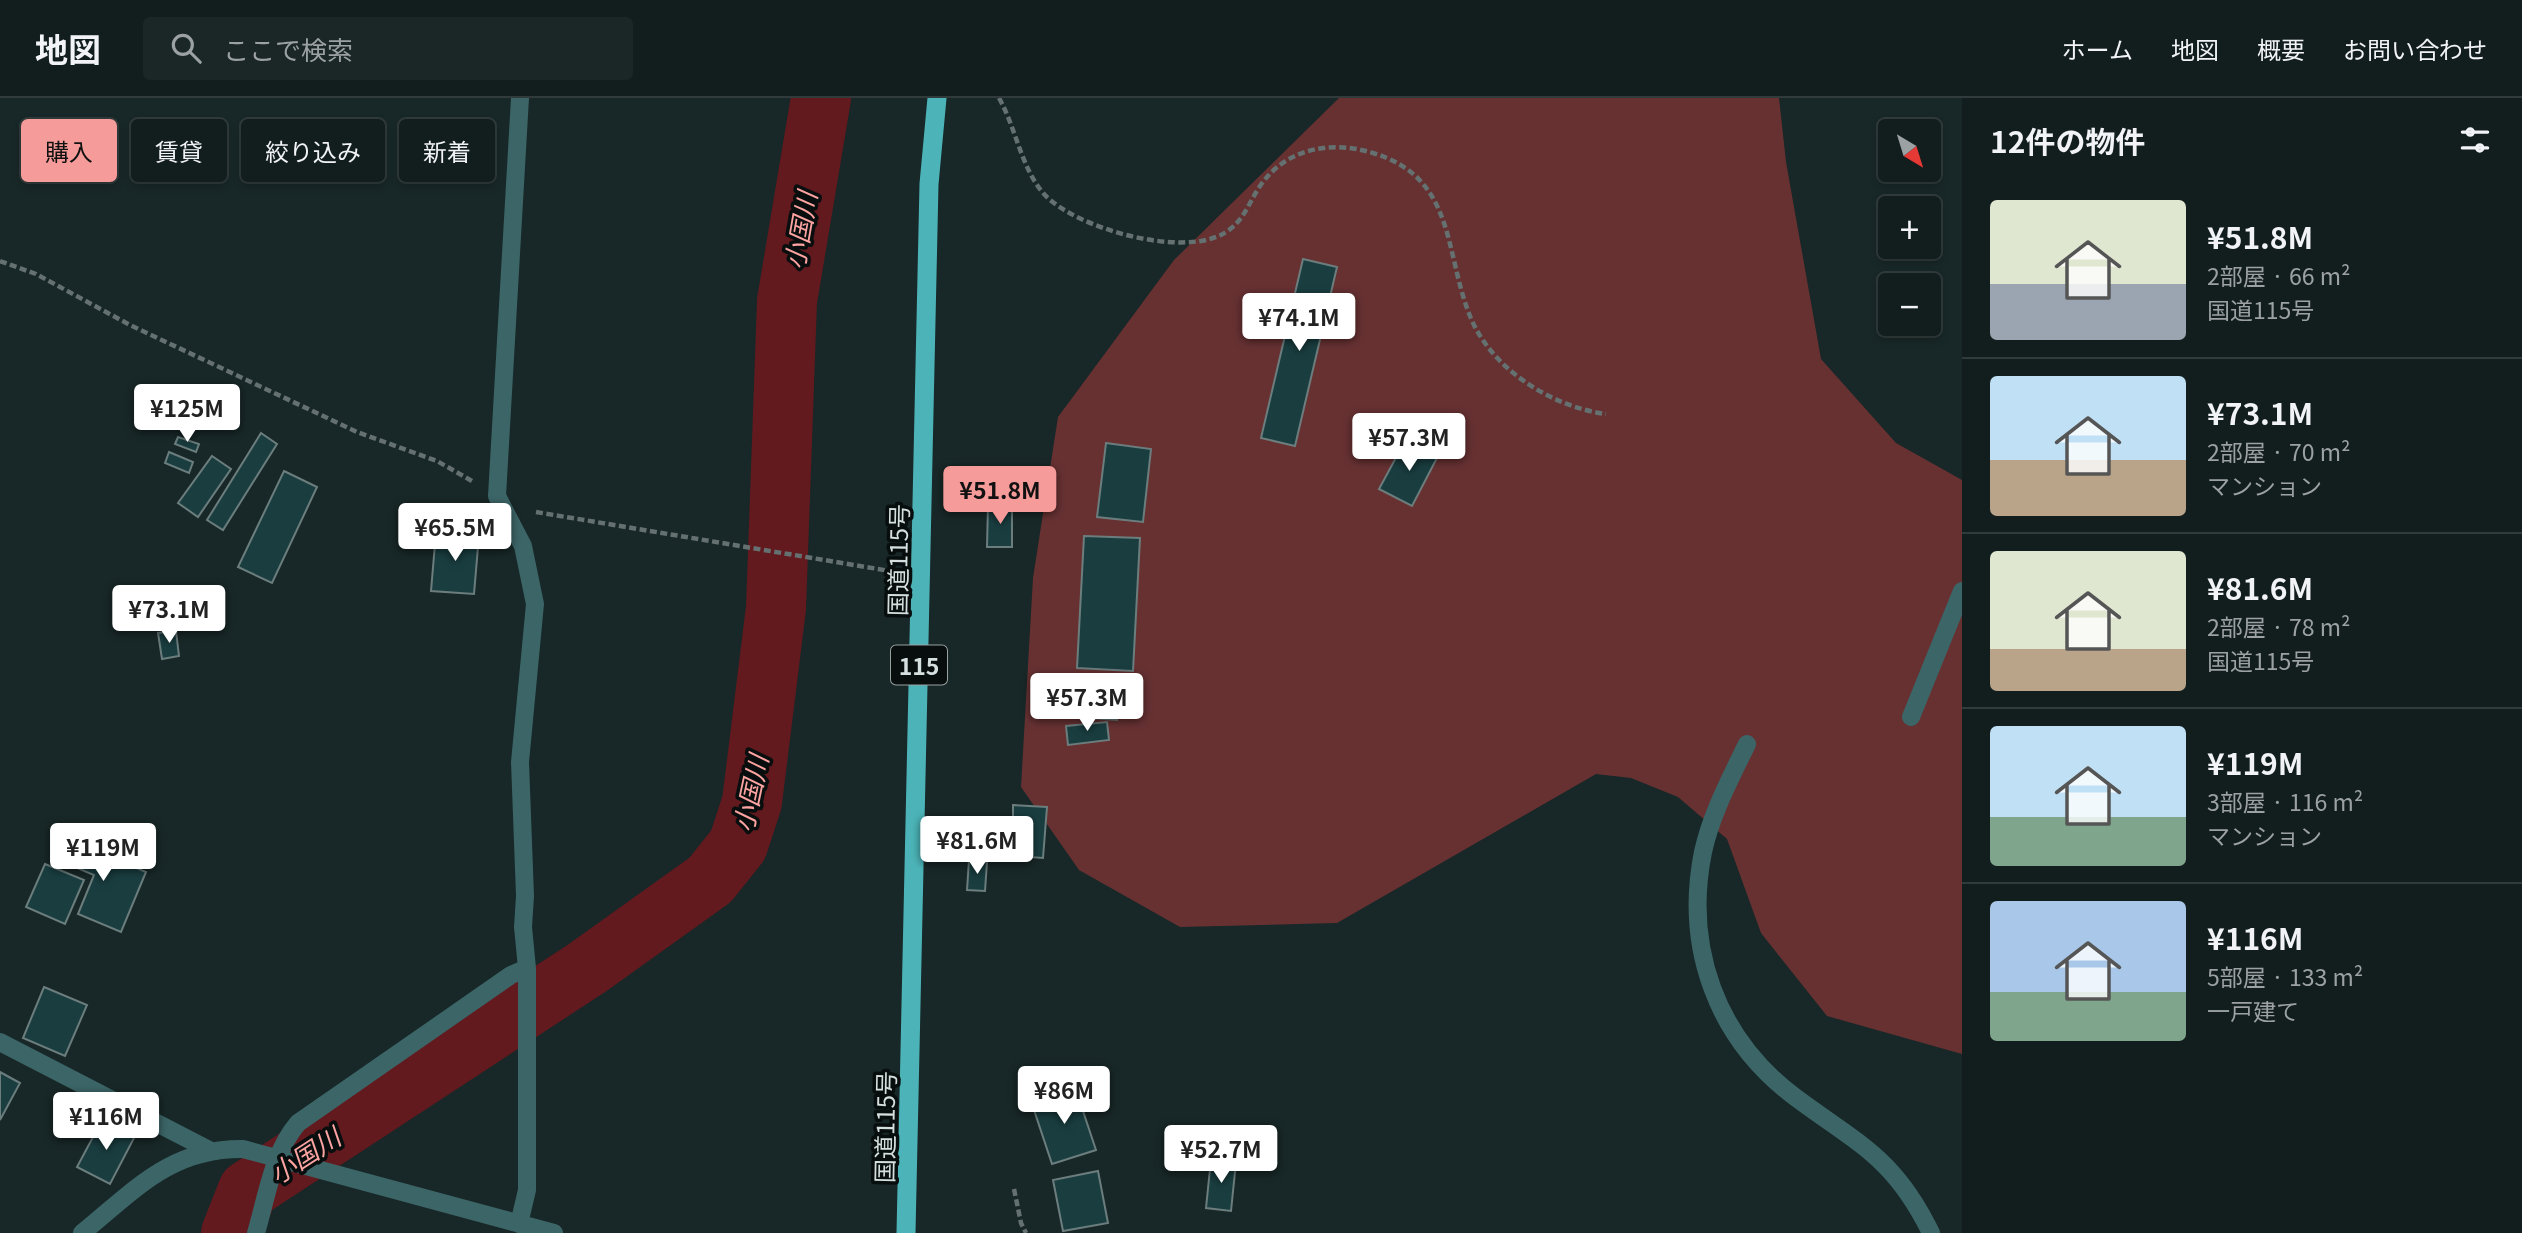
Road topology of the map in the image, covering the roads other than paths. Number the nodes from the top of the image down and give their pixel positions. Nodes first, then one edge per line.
1 (520, 98) edge
2 (937, 98) edge
3 (1962, 591) edge
4 (1911, 718) dead end
5 (1747, 744) dead end
6 (527, 968) junction
7 (0, 1042) edge
8 (211, 1151) junction
9 (278, 1158) junction
10 (519, 1224) junction
11 (82, 1233) edge
12 (256, 1233) edge
13 (554, 1233) edge
14 (906, 1233) edge
15 (1931, 1233) edge

1 - 6 street
2 - 14 highway, 国道115号 / 115
3 - 4 street
5 - 15 street
6 - 9 street
6 - 10 street
7 - 8 street
8 - 9 street
8 - 11 street
9 - 10 street
9 - 12 street
10 - 13 street

